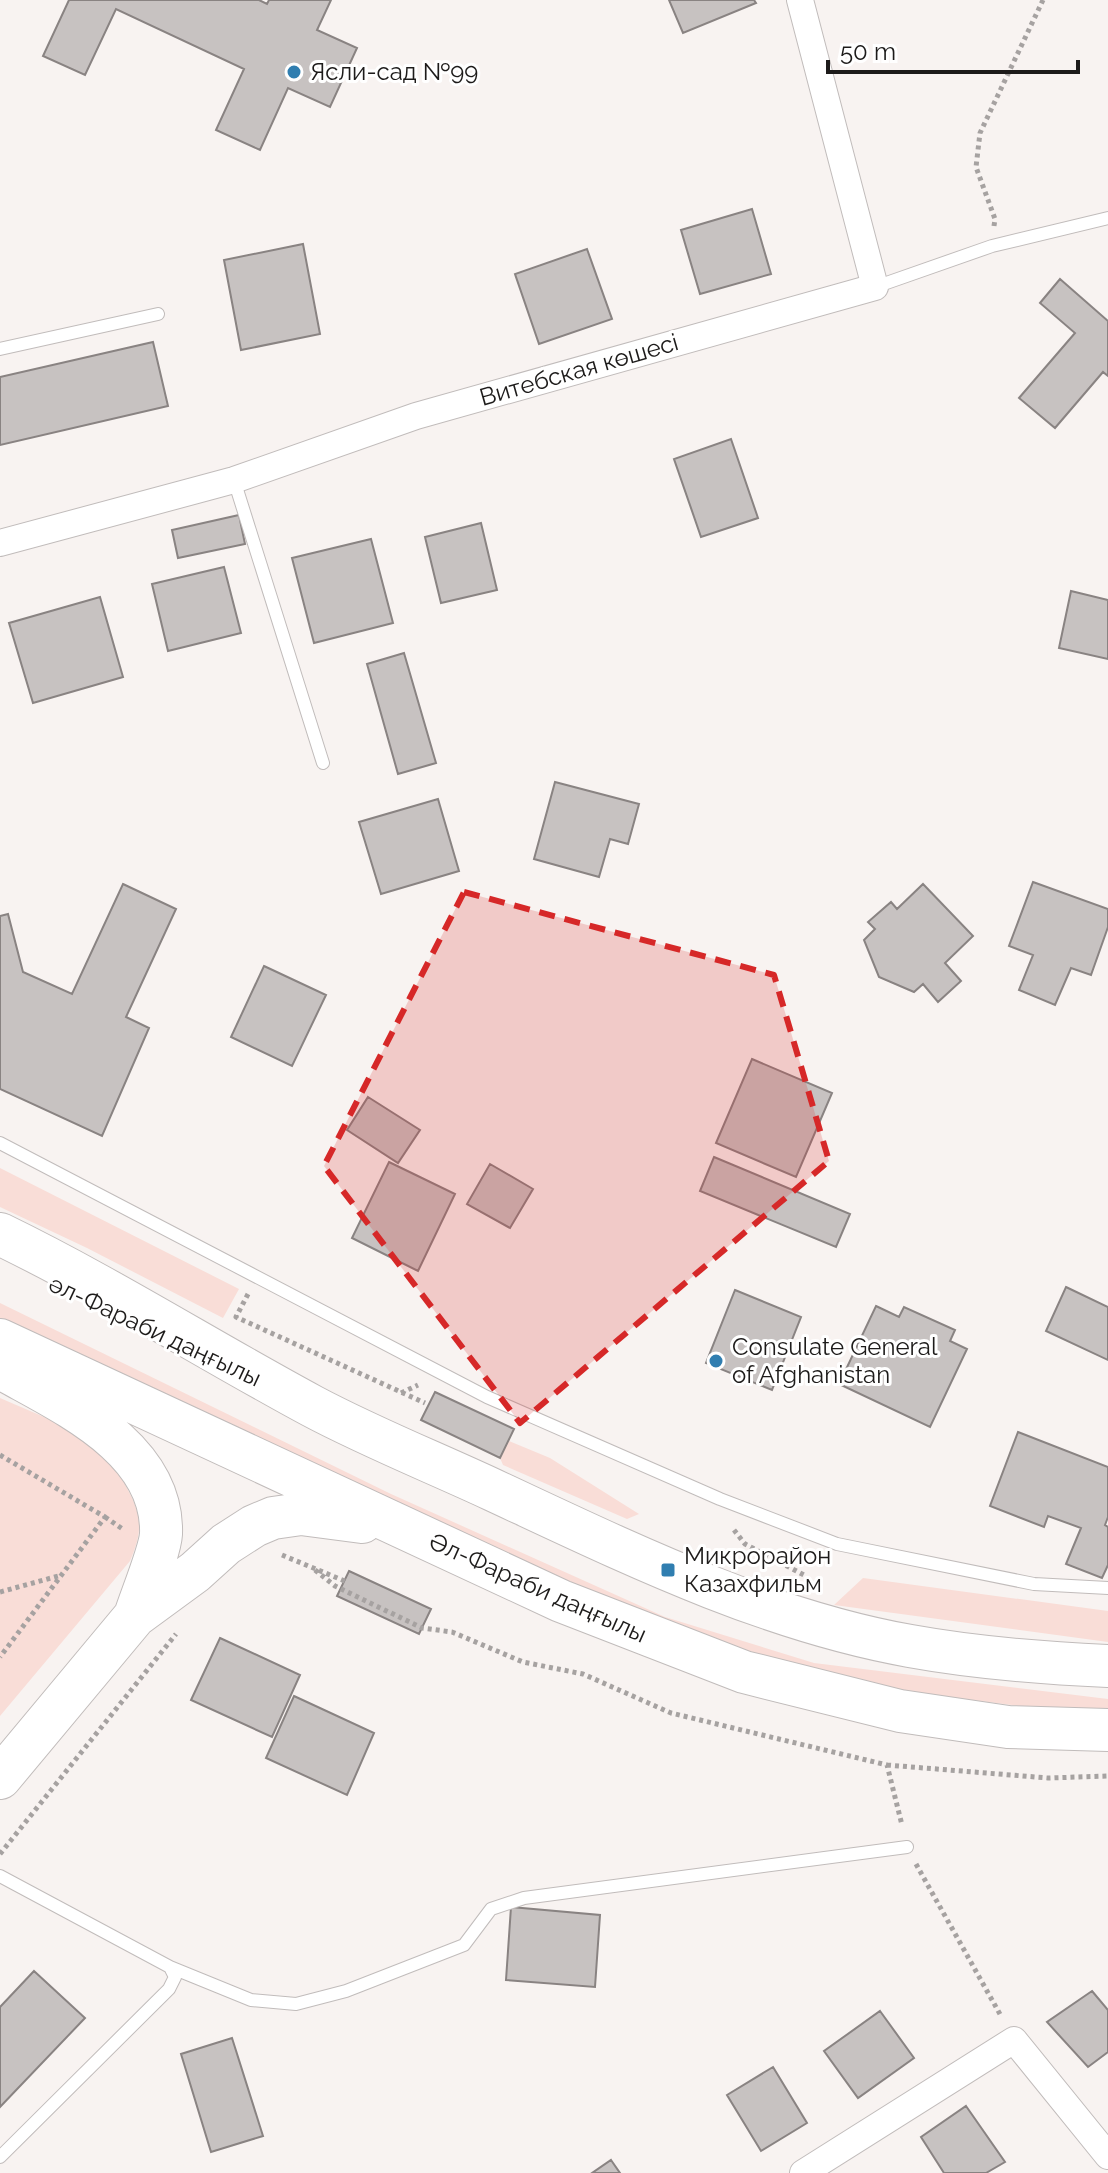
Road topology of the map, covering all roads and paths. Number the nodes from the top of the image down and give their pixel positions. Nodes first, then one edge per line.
1 (800, 0) edge
2 (1043, 0) edge
3 (1108, 218) edge
4 (992, 246) junction
5 (875, 287) junction
6 (158, 314) dead end
7 (0, 349) edge
8 (234, 480) junction
9 (0, 543) edge
10 (323, 763) dead end
11 (0, 1143) edge
12 (0, 1234) edge
13 (0, 1260) edge
14 (255, 1278) junction
15 (0, 1340) edge
16 (0, 1367) edge
17 (425, 1403) dead end
18 (310, 1405) junction
19 (0, 1455) edge
20 (415, 1533) junction
21 (278, 1553) dead end
22 (315, 1570) junction
23 (62, 1575) junction
24 (347, 1582) dead end
25 (1108, 1588) edge
26 (0, 1592) edge
27 (135, 1616) junction
28 (186, 1622) dead end
29 (0, 1657) edge
30 (1108, 1666) edge
31 (1108, 1730) edge
32 (887, 1765) junction
33 (1108, 1776) edge
34 (0, 1778) edge
35 (907, 1847) junction
36 (0, 1854) edge
37 (0, 1876) edge
38 (170, 1967) junction
39 (1014, 2040) junction
40 (1108, 2156) edge
41 (0, 2157) edge
42 (803, 2173) edge

1 - 5 street
2 - 4 path
3 - 4 lane
4 - 5 lane
5 - 8 street, Витебская көшесі
6 - 7 lane
8 - 9 street, Витебская көшесі
8 - 10 lane
11 - 14 lane
12 - 18 main road
13 - 18 main road, әл-Фараби даңғылы
14 - 17 path
14 - 25 lane
15 - 20 main road, Әл-Фараби даңғылы
16 - 27 main road
18 - 30 main road
19 - 23 path
20 - 27 main road
20 - 31 main road, Әл-Фараби даңғылы
21 - 22 path
22 - 24 path
22 - 32 path
23 - 26 path
23 - 29 path
27 - 34 main road
28 - 36 path
32 - 33 path
32 - 35 path
35 - 38 lane
35 - 39 path
37 - 38 lane
38 - 41 lane
39 - 40 street
39 - 42 street

